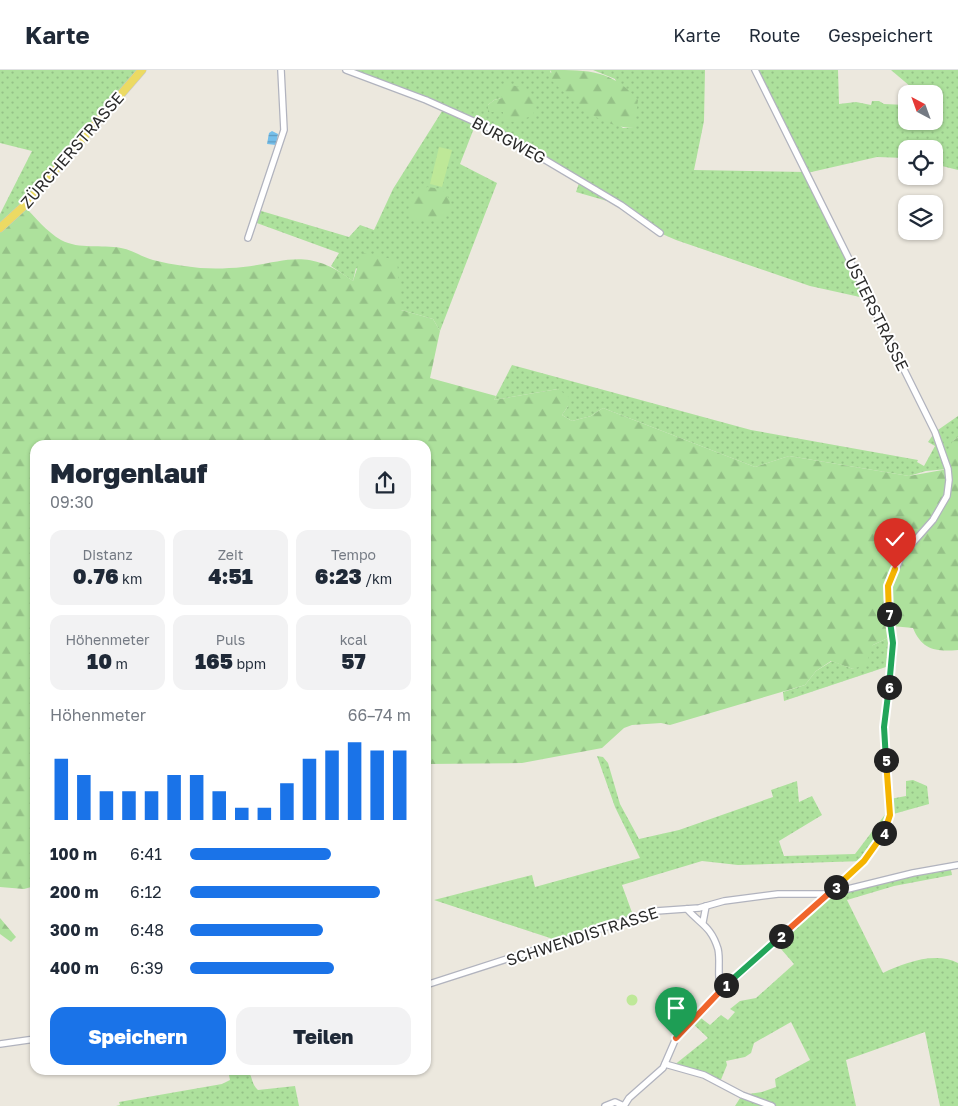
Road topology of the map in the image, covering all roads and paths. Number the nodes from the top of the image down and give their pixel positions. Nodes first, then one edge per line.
1 (142, 70) edge
2 (281, 70) edge
3 (346, 70) edge
4 (755, 70) edge
5 (0, 228) edge
6 (660, 233) dead end
7 (248, 238) dead end
8 (958, 865) edge
9 (835, 888) junction
10 (829, 894) junction
11 (706, 906) junction
12 (687, 908) junction
13 (703, 922) junction
14 (431, 983) edge
15 (722, 989) junction
16 (30, 1040) edge
17 (0, 1044) edge
18 (665, 1064) junction
19 (605, 1106) edge
20 (624, 1106) edge
21 (772, 1106) edge

1 - 5 main road, ZÜRCHERSTRASSE
2 - 7 street
3 - 6 street, BURGWEG
4 - 9 street, USTERSTRASSE
8 - 9 street
9 - 10 street, USTERSTRASSE
10 - 11 street, SCHWENDISTRASSE
10 - 15 street, USTERSTRASSE
11 - 12 street, SCHWENDISTRASSE
11 - 13 street
12 - 13 street
12 - 14 street, SCHWENDISTRASSE
13 - 15 street
15 - 18 street, USTERSTRASSE
16 - 17 street
18 - 20 street, USTERSTRASSE
18 - 21 street
19 - 20 street

